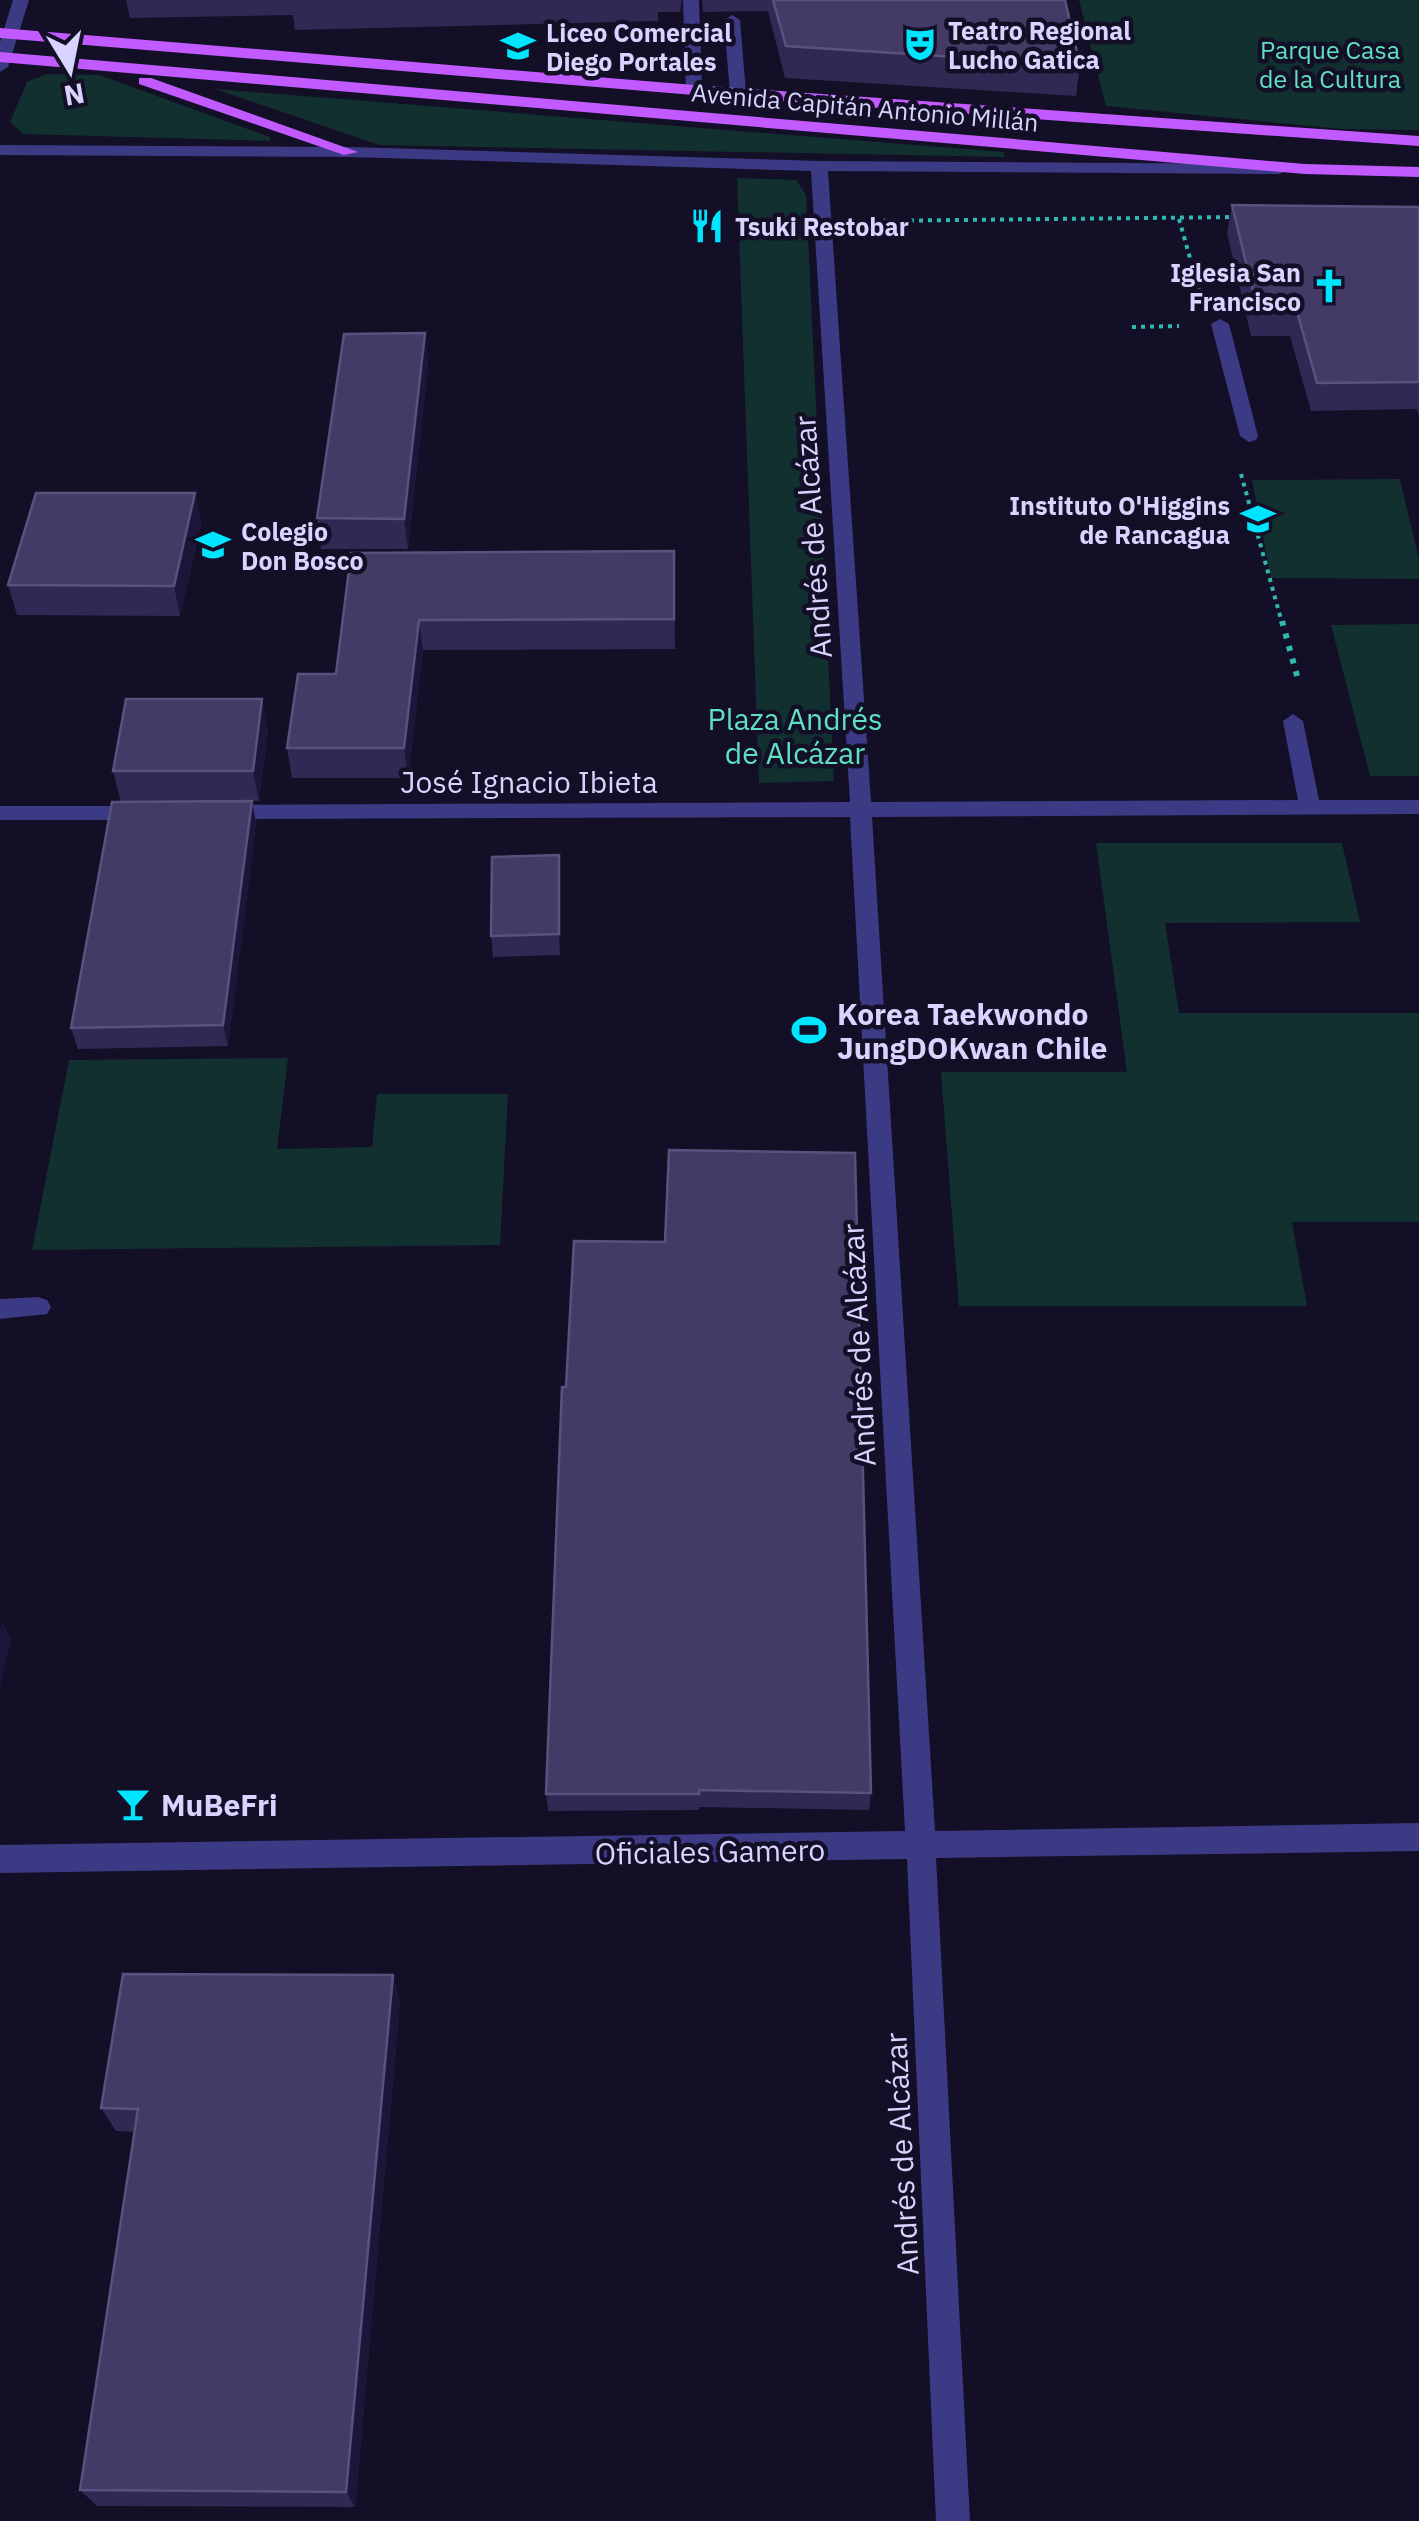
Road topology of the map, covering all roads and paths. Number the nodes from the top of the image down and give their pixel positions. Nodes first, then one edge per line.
1 (21, 0) edge
2 (691, 0) edge
3 (732, 20) dead end
4 (6, 33) edge
5 (1, 60) edge
6 (107, 68) junction
7 (694, 90) junction
8 (738, 93) junction
9 (1419, 141) edge
10 (0, 150) edge
11 (350, 152) junction
12 (819, 166) junction
13 (1304, 169) junction
14 (1419, 172) edge
15 (824, 218) junction
16 (1244, 218) edge
17 (1179, 220) junction
18 (1199, 290) dead end
19 (1220, 324) dead end
20 (1190, 326) dead end
21 (1132, 327) dead end
22 (1249, 436) dead end
23 (1239, 462) dead end
24 (1300, 685) dead end
25 (1293, 721) dead end
26 (1419, 807) edge
27 (1310, 809) junction
28 (861, 810) junction
29 (196, 812) edge
30 (0, 813) edge
31 (156, 813) edge
32 (38, 1307) dead end
33 (0, 1309) edge
34 (1419, 1837) edge
35 (921, 1845) junction
36 (0, 1859) edge
37 (953, 2521) edge

1 - 4 street
2 - 7 street
3 - 8 street
4 - 5 street
4 - 7 main road, Avenida Capitán Antonio Millán
5 - 6 main road, Avenida Capitán Antonio Millán
6 - 11 main road
6 - 13 main road, Avenida Capitán Antonio Millán
7 - 8 main road, Avenida Capitán Antonio Millán
8 - 9 main road, Avenida Capitán Antonio Millán
10 - 11 street, Avenida Capitán Antonio Millán
11 - 12 street, Avenida Capitán Antonio Millán
12 - 13 street, Avenida Capitán Antonio Millán
12 - 15 street, Andrés de Alcázar
13 - 14 main road, Avenida Capitán Antonio Millán
15 - 17 path
15 - 28 street, Andrés de Alcázar
16 - 17 path
17 - 18 path
19 - 22 street
20 - 21 path
23 - 24 path
25 - 27 street
26 - 27 street, José Ignacio Ibieta
27 - 28 street, José Ignacio Ibieta
28 - 29 street, José Ignacio Ibieta
28 - 35 street, Andrés de Alcázar
30 - 31 street
32 - 33 street
34 - 35 street, Oficiales Gamero
35 - 36 street, Oficiales Gamero
35 - 37 street, Andrés de Alcázar

